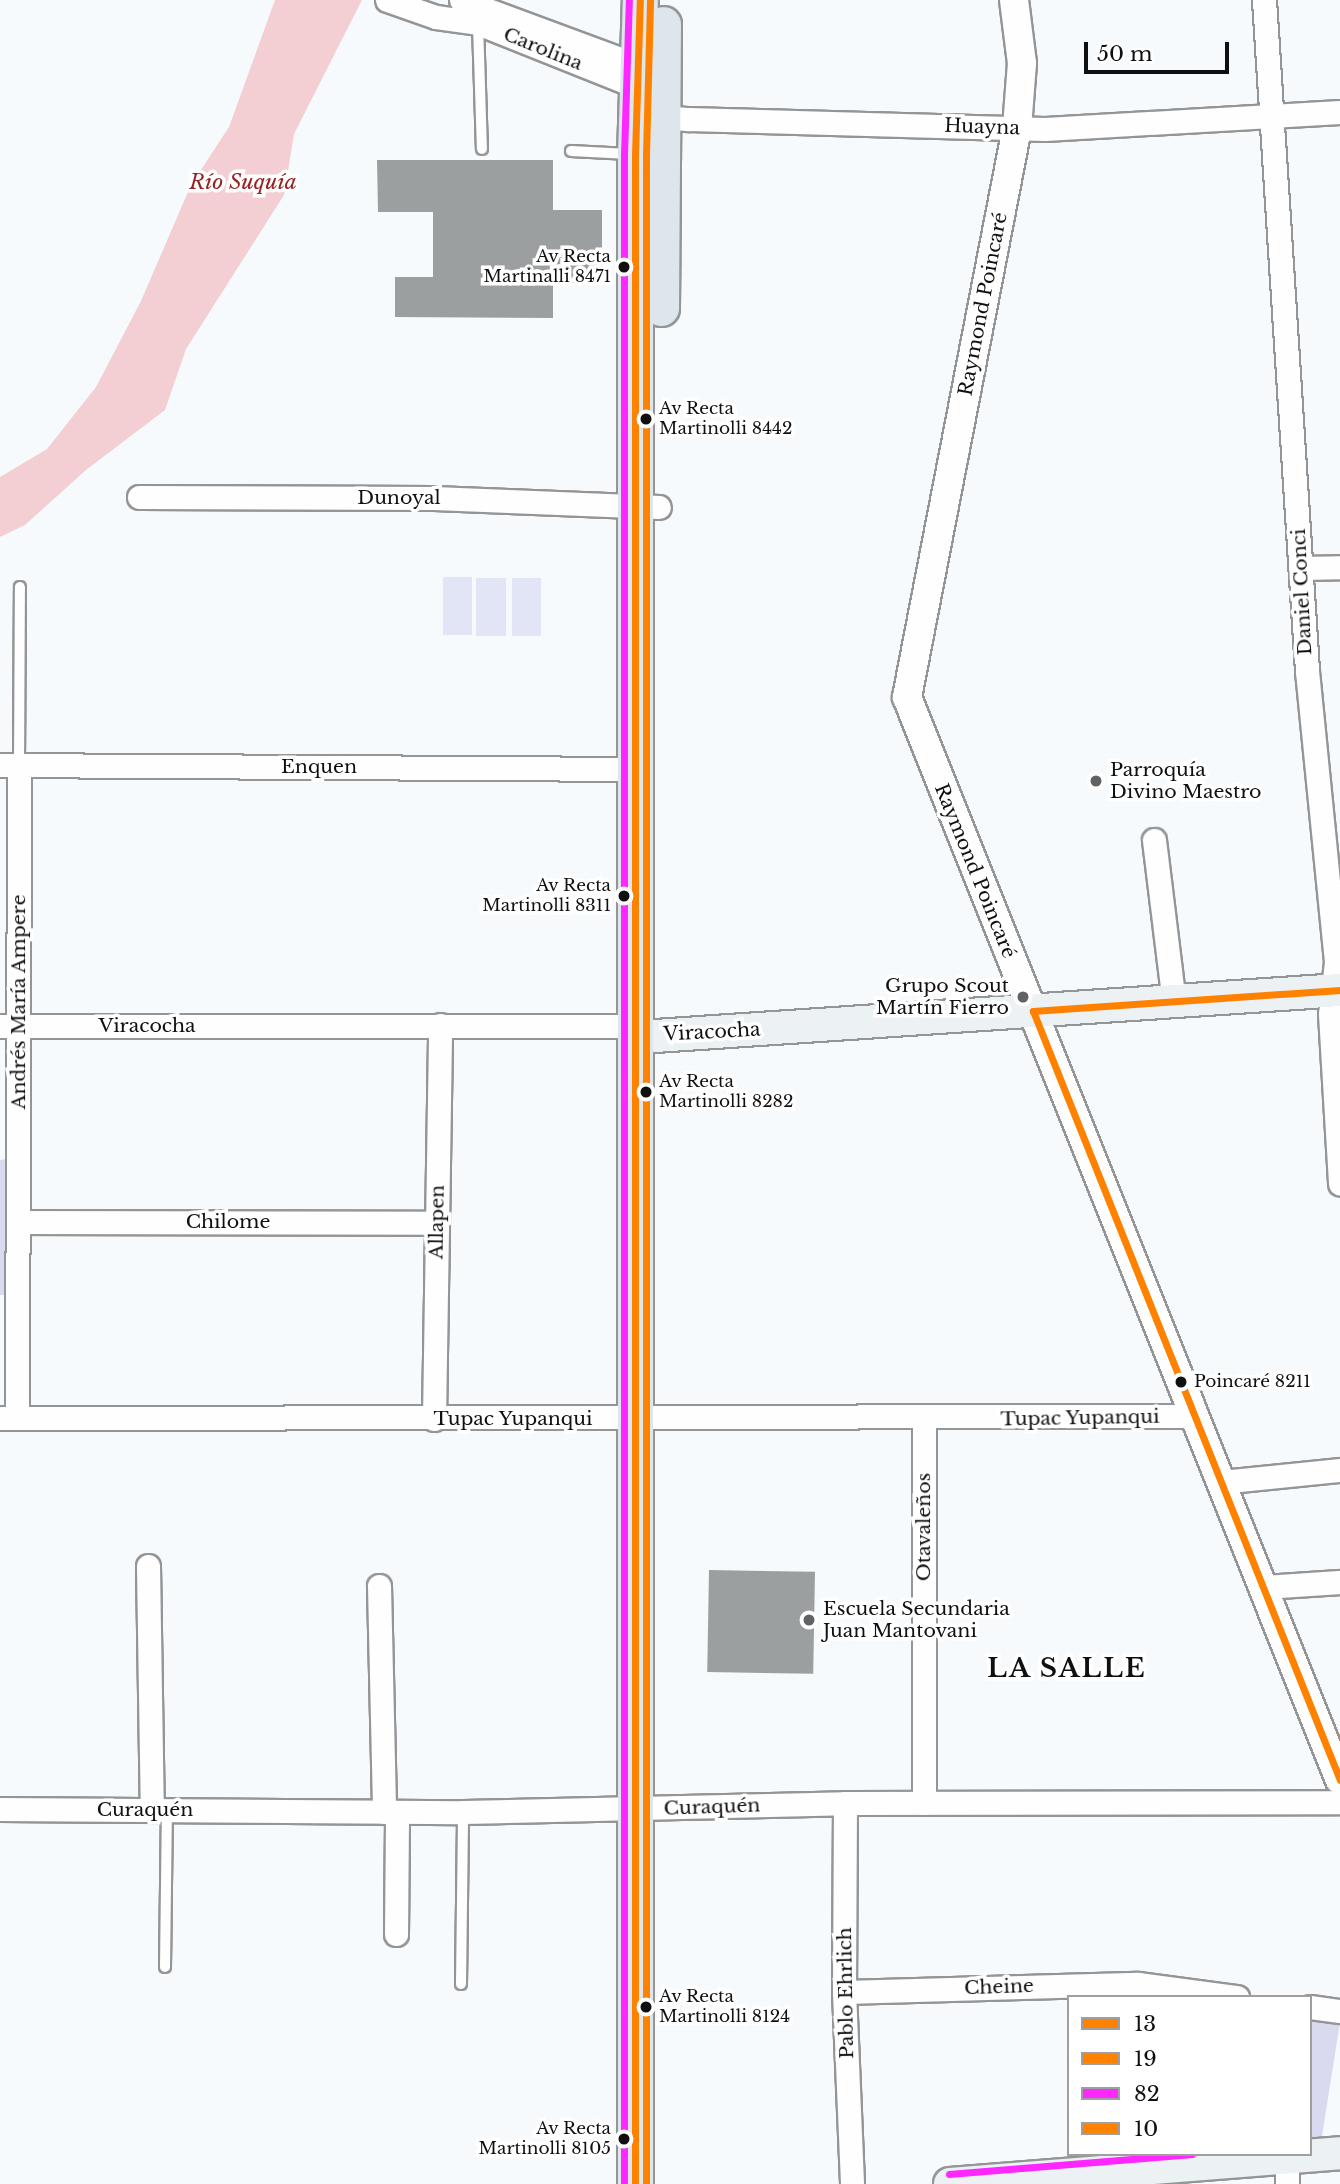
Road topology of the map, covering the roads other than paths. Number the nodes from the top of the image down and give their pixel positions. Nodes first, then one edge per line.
1 (461, 0) edge
2 (640, 0) edge
3 (663, 0) edge
4 (1014, 0) edge
5 (1264, 0) edge
6 (391, 2) edge
7 (482, 16) junction
8 (651, 83) junction
9 (1340, 112) edge
10 (1272, 116) junction
11 (1017, 128) junction
12 (482, 149) dead end
13 (571, 151) dead end
14 (635, 155) junction
15 (139, 497) dead end
16 (648, 506) junction
17 (1340, 567) edge
18 (1301, 568) junction
19 (20, 587) dead end
20 (10, 765) edge
21 (637, 769) junction
22 (1154, 840) dead end
23 (1336, 991) edge
24 (1174, 1002) junction
25 (1033, 1011) junction
26 (440, 1025) junction
27 (9, 1026) edge
28 (645, 1031) junction
29 (1340, 1184) edge
30 (19, 1222) junction
31 (437, 1223) junction
32 (1194, 1416) junction
33 (9, 1418) edge
34 (434, 1419) junction
35 (646, 1419) junction
36 (924, 1419) junction
37 (1340, 1470) edge
38 (1221, 1482) junction
39 (148, 1566) dead end
40 (1340, 1582) edge
41 (379, 1586) dead end
42 (1264, 1587) junction
43 (1331, 1732) edge
44 (1340, 1780) edge
45 (1340, 1802) edge
46 (845, 1803) junction
47 (924, 1803) junction
48 (0, 1809) edge
49 (159, 1810) junction
50 (646, 1810) junction
51 (390, 1812) junction
52 (463, 1812) junction
53 (396, 1934) dead end
54 (165, 1967) dead end
55 (461, 1984) dead end
56 (845, 1993) junction
57 (1222, 1995) edge
58 (1312, 2007) edge
59 (1340, 2011) edge
60 (1340, 2153) edge
61 (1287, 2171) edge
62 (1099, 2177) edge
63 (635, 2184) edge
64 (657, 2184) edge
65 (852, 2184) edge
66 (950, 2184) edge

1 - 7 street, Carolina
2 - 8 main road
3 - 8 main road
4 - 11 street, Raymond Poincaré
5 - 10 street, Daniel Conci
6 - 7 street, Carolina
7 - 8 street, Carolina
7 - 12 lane
8 - 11 street, Huayna
8 - 14 main road
8 - 16 main road
9 - 10 street, Huayna
10 - 11 street, Huayna
10 - 18 street, Daniel Conci
11 - 25 street, Raymond Poincaré
13 - 14 lane
14 - 16 main road
15 - 16 street, Dunoyal
16 - 21 main road
16 - 28 main road
17 - 18 street
18 - 23 street, Daniel Conci
19 - 20 lane, Andrés María Ampere
20 - 21 street, Enquen
20 - 27 street, Andrés María Ampere
21 - 28 main road
22 - 24 street
23 - 24 main road, Viracocha
23 - 29 street, Daniel Conci
24 - 25 main road, Viracocha
25 - 28 main road, Viracocha
25 - 32 street, Raymond Poincaré
26 - 27 street, Viracocha
26 - 28 street, Viracocha
26 - 31 street, Allapen
27 - 30 street, Andrés María Ampere
28 - 35 main road
30 - 31 street, Chilome
30 - 33 street, Andrés María Ampere
31 - 34 street, Allapen
32 - 36 street, Tupac Yupanqui
32 - 38 street, Raymond Poincaré
33 - 34 street, Tupac Yupanqui
34 - 35 street, Tupac Yupanqui
35 - 36 street, Tupac Yupanqui
35 - 50 main road
36 - 47 street, Otavaleños
37 - 38 street
38 - 42 street, Raymond Poincaré
39 - 49 street
40 - 42 street
41 - 51 street
42 - 43 street, Raymond Poincaré
43 - 44 street, Raymond Poincaré
45 - 47 street, Curaquén
46 - 47 street, Curaquén
46 - 50 street, Curaquén
46 - 56 street, Pablo Ehrlich
48 - 49 street, Curaquén
49 - 51 street, Curaquén
49 - 54 lane
50 - 52 street, Curaquén
50 - 63 main road
50 - 64 main road
51 - 52 street, Curaquén
51 - 53 street
52 - 55 lane
56 - 57 street, Cheine
56 - 65 street, Pablo Ehrlich
58 - 59 street
60 - 61 main road
61 - 62 main road
62 - 66 main road

